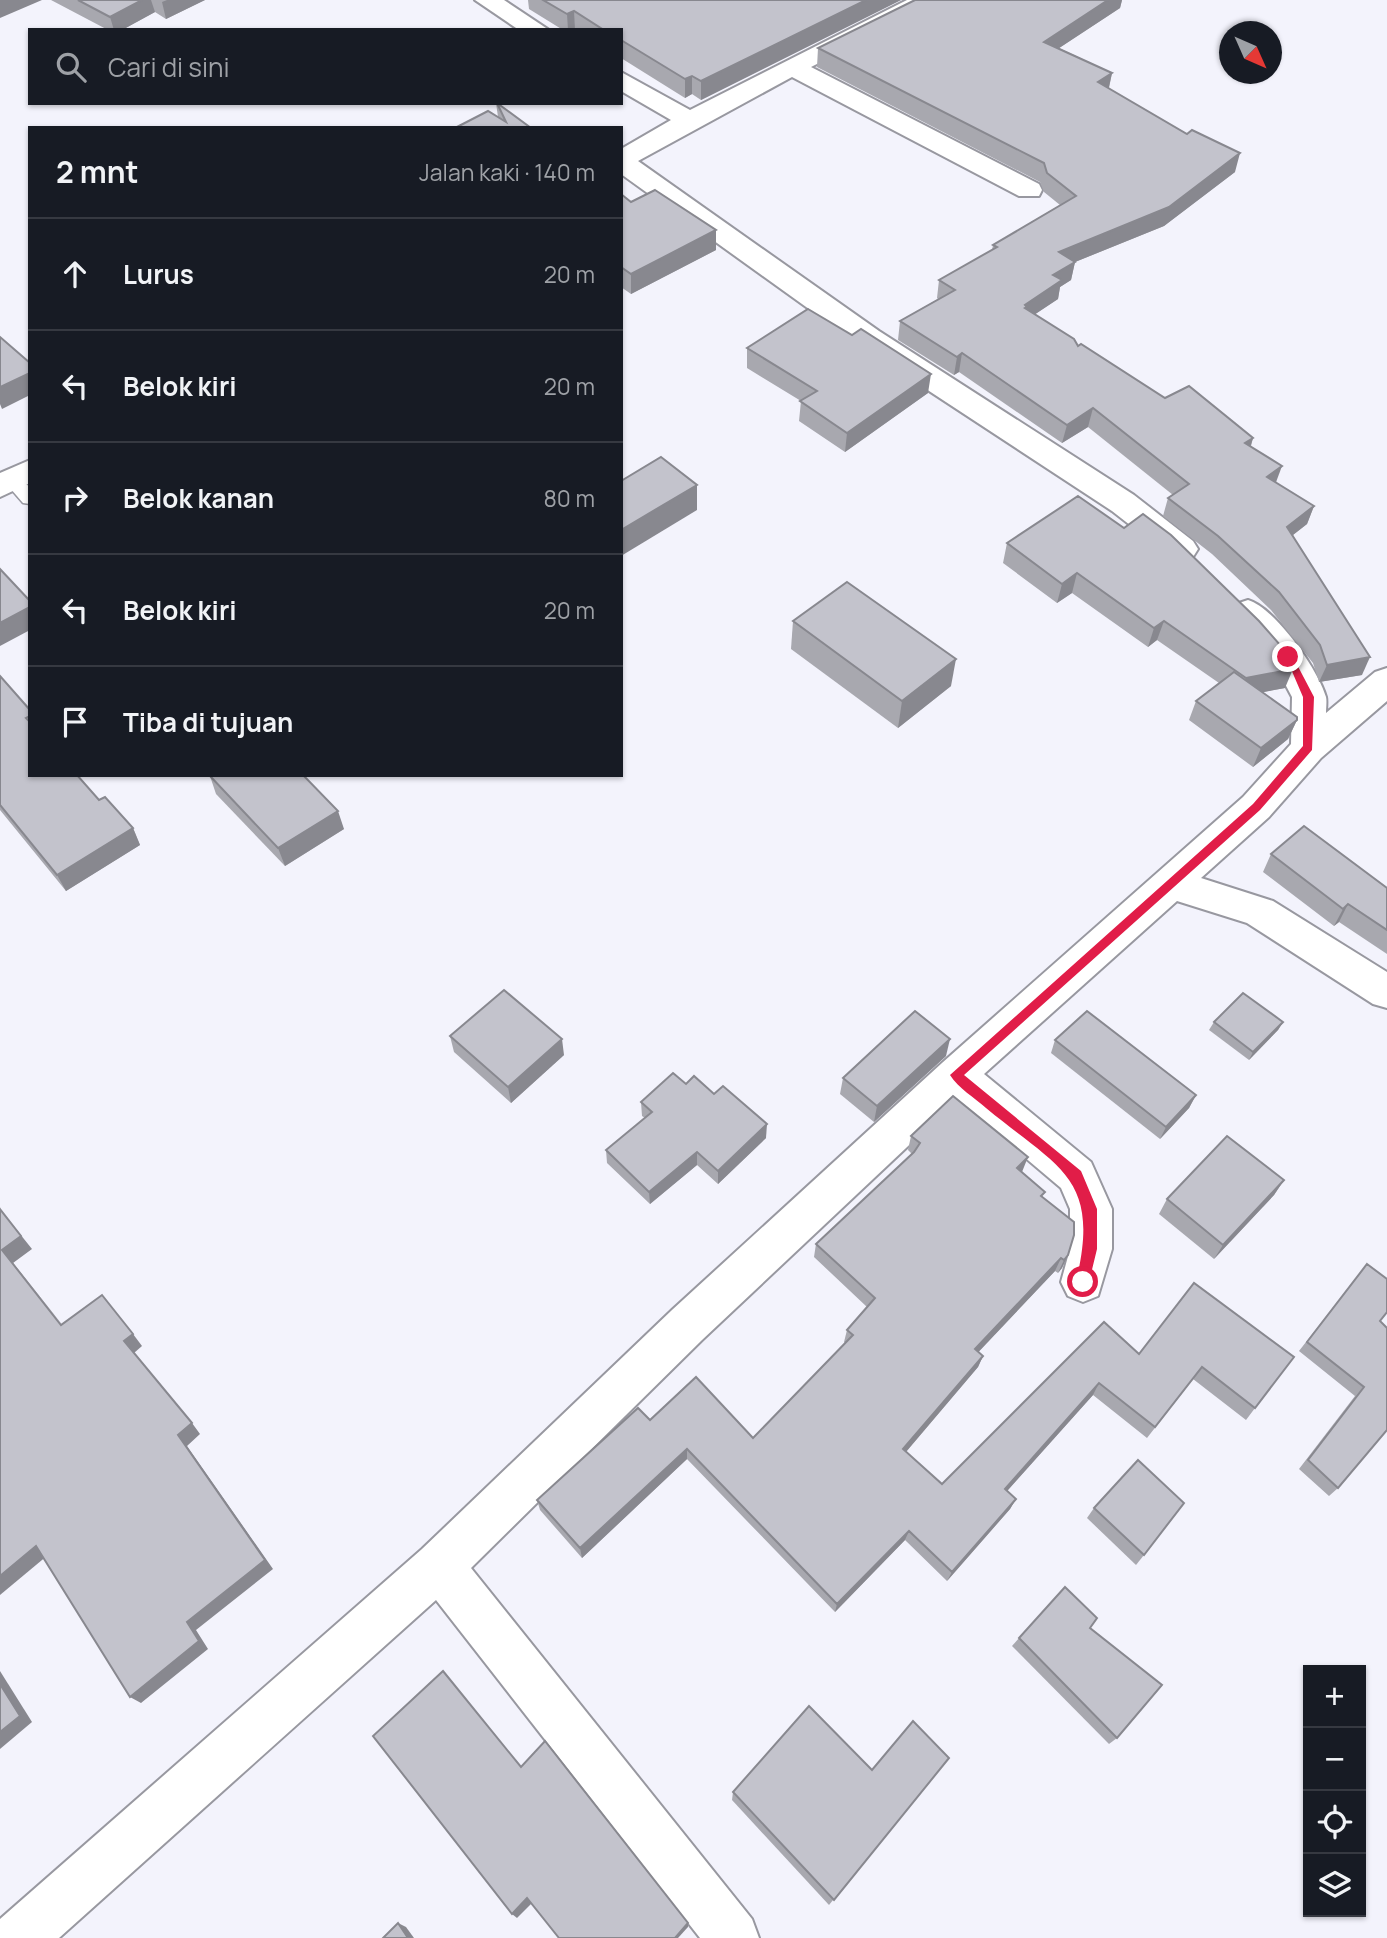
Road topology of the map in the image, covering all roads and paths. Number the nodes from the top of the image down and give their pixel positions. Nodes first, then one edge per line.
1 (487, 0) edge
2 (926, 0) edge
3 (534, 28) edge
4 (795, 69) junction
5 (623, 81) edge
6 (687, 119) junction
7 (623, 160) edge
8 (623, 162) edge
9 (1029, 190) dead end
10 (1205, 571) edge
11 (1231, 596) edge
12 (1387, 681) edge
13 (1308, 748) junction
14 (1172, 884) junction
15 (1387, 992) edge
16 (956, 1075) junction
17 (1083, 1282) dead end
18 (439, 1566) junction
19 (19, 1938) edge
20 (733, 1938) edge

1 - 3 street
2 - 4 street
4 - 6 street
4 - 9 street
5 - 6 street
6 - 7 street
8 - 10 street
11 - 13 street
12 - 13 street
13 - 14 street
14 - 15 street
14 - 16 street
16 - 17 street
16 - 18 street
18 - 19 street
18 - 20 street

